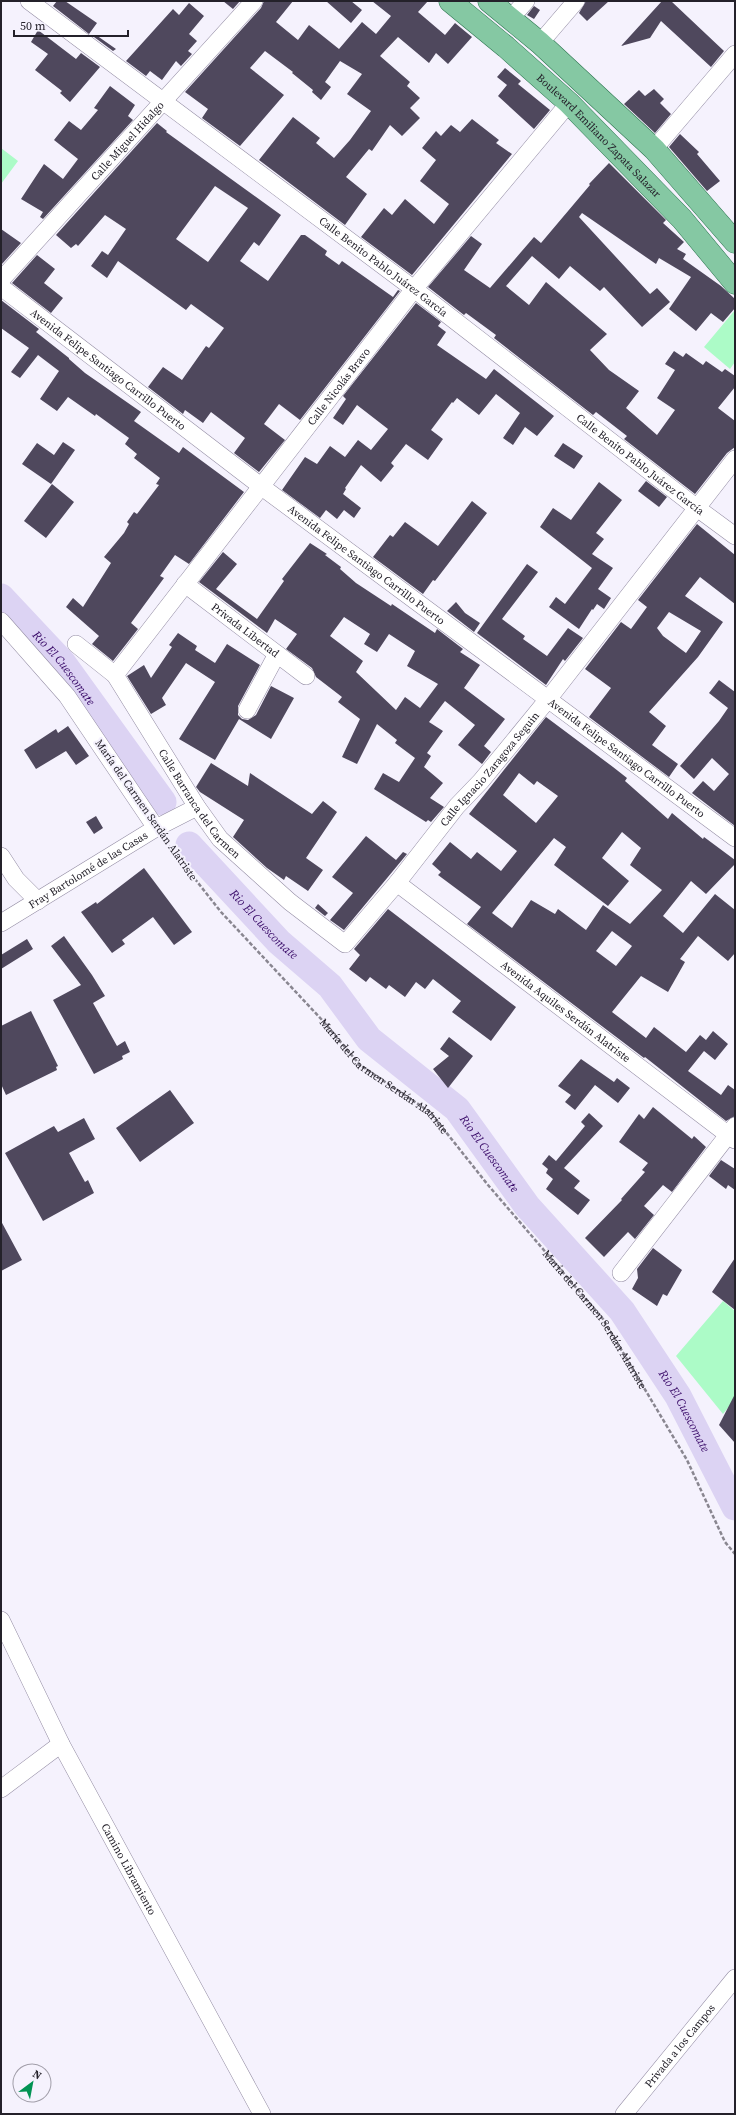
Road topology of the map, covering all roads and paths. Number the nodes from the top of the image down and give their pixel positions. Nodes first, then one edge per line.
1 (29, 1) edge
2 (254, 1) edge
3 (450, 1) edge
4 (489, 1) edge
5 (526, 1) edge
6 (576, 1) edge
7 (511, 18) junction
8 (540, 42) junction
9 (735, 54) edge
10 (162, 102) junction
11 (569, 103) junction
12 (654, 149) junction
13 (735, 242) edge
14 (1, 280) edge
15 (735, 283) edge
16 (1, 287) edge
17 (414, 289) junction
18 (735, 459) edge
19 (262, 487) junction
20 (697, 508) junction
21 (735, 536) edge
22 (185, 584) junction
23 (1, 621) edge
24 (76, 644) dead end
25 (277, 654) junction
26 (115, 675) junction
27 (306, 676) dead end
28 (549, 698) junction
29 (247, 710) dead end
30 (192, 809) junction
31 (160, 825) junction
32 (735, 838) edge
33 (1, 856) edge
34 (397, 883) junction
35 (38, 901) junction
36 (1, 923) edge
37 (345, 944) joint
38 (732, 1133) edge
39 (621, 1273) dead end
40 (735, 1554) edge
41 (1, 1620) edge
42 (62, 1744) junction
43 (1, 1789) edge
44 (735, 1978) edge
45 (262, 2114) edge
46 (624, 2114) edge

1 - 10 street, Calle Benito Pablo Juárez García
2 - 10 street, Calle Miguel Hidalgo
3 - 11 main road, Boulevard Emiliano Zapata Salazar
4 - 7 main road
5 - 7 street
6 - 8 street
7 - 8 main road
8 - 12 main road
9 - 12 street
10 - 14 street, Calle Miguel Hidalgo
10 - 17 street, Calle Benito Pablo Juárez García
11 - 15 main road, Boulevard Emiliano Zapata Salazar
11 - 17 street, Calle Nicolás Bravo
12 - 13 main road
16 - 19 street, Avenida Felipe Santiago Carrillo Puerto
17 - 19 street, Calle Nicolás Bravo
17 - 20 street, Calle Benito Pablo Juárez García
18 - 20 street, Calle Ignacio Zaragoza Seguin
19 - 22 street, Calle Nicolás Bravo
19 - 28 street, Avenida Felipe Santiago Carrillo Puerto
20 - 21 street, Calle Benito Pablo Juárez García
20 - 28 street, Calle Ignacio Zaragoza Seguin
22 - 25 street, Privada Libertad
22 - 26 street, Calle Nicolás Bravo
23 - 31 street, María del Carmen Serdán Alatriste
24 - 26 street, Calle Barranca del Carmen
25 - 27 street, Privada Libertad
25 - 29 street
26 - 30 street, Calle Barranca del Carmen
28 - 32 street, Avenida Felipe Santiago Carrillo Puerto
28 - 34 street, Calle Ignacio Zaragoza Seguin
30 - 31 street, Fray Bartolomé de las Casas
30 - 37 street, Calle Barranca del Carmen
31 - 35 street, Fray Bartolomé de las Casas
31 - 40 path, María del Carmen Serdán Alatriste
33 - 35 street
34 - 37 street, Calle Ignacio Zaragoza Seguin
34 - 38 street, Avenida Aquiles Serdán Alatriste
35 - 36 street, Fray Bartolomé de las Casas
38 - 39 street
41 - 42 street, Camino Libramiento
42 - 43 street
42 - 45 street, Camino Libramiento
44 - 46 street, Privada a los Campos

